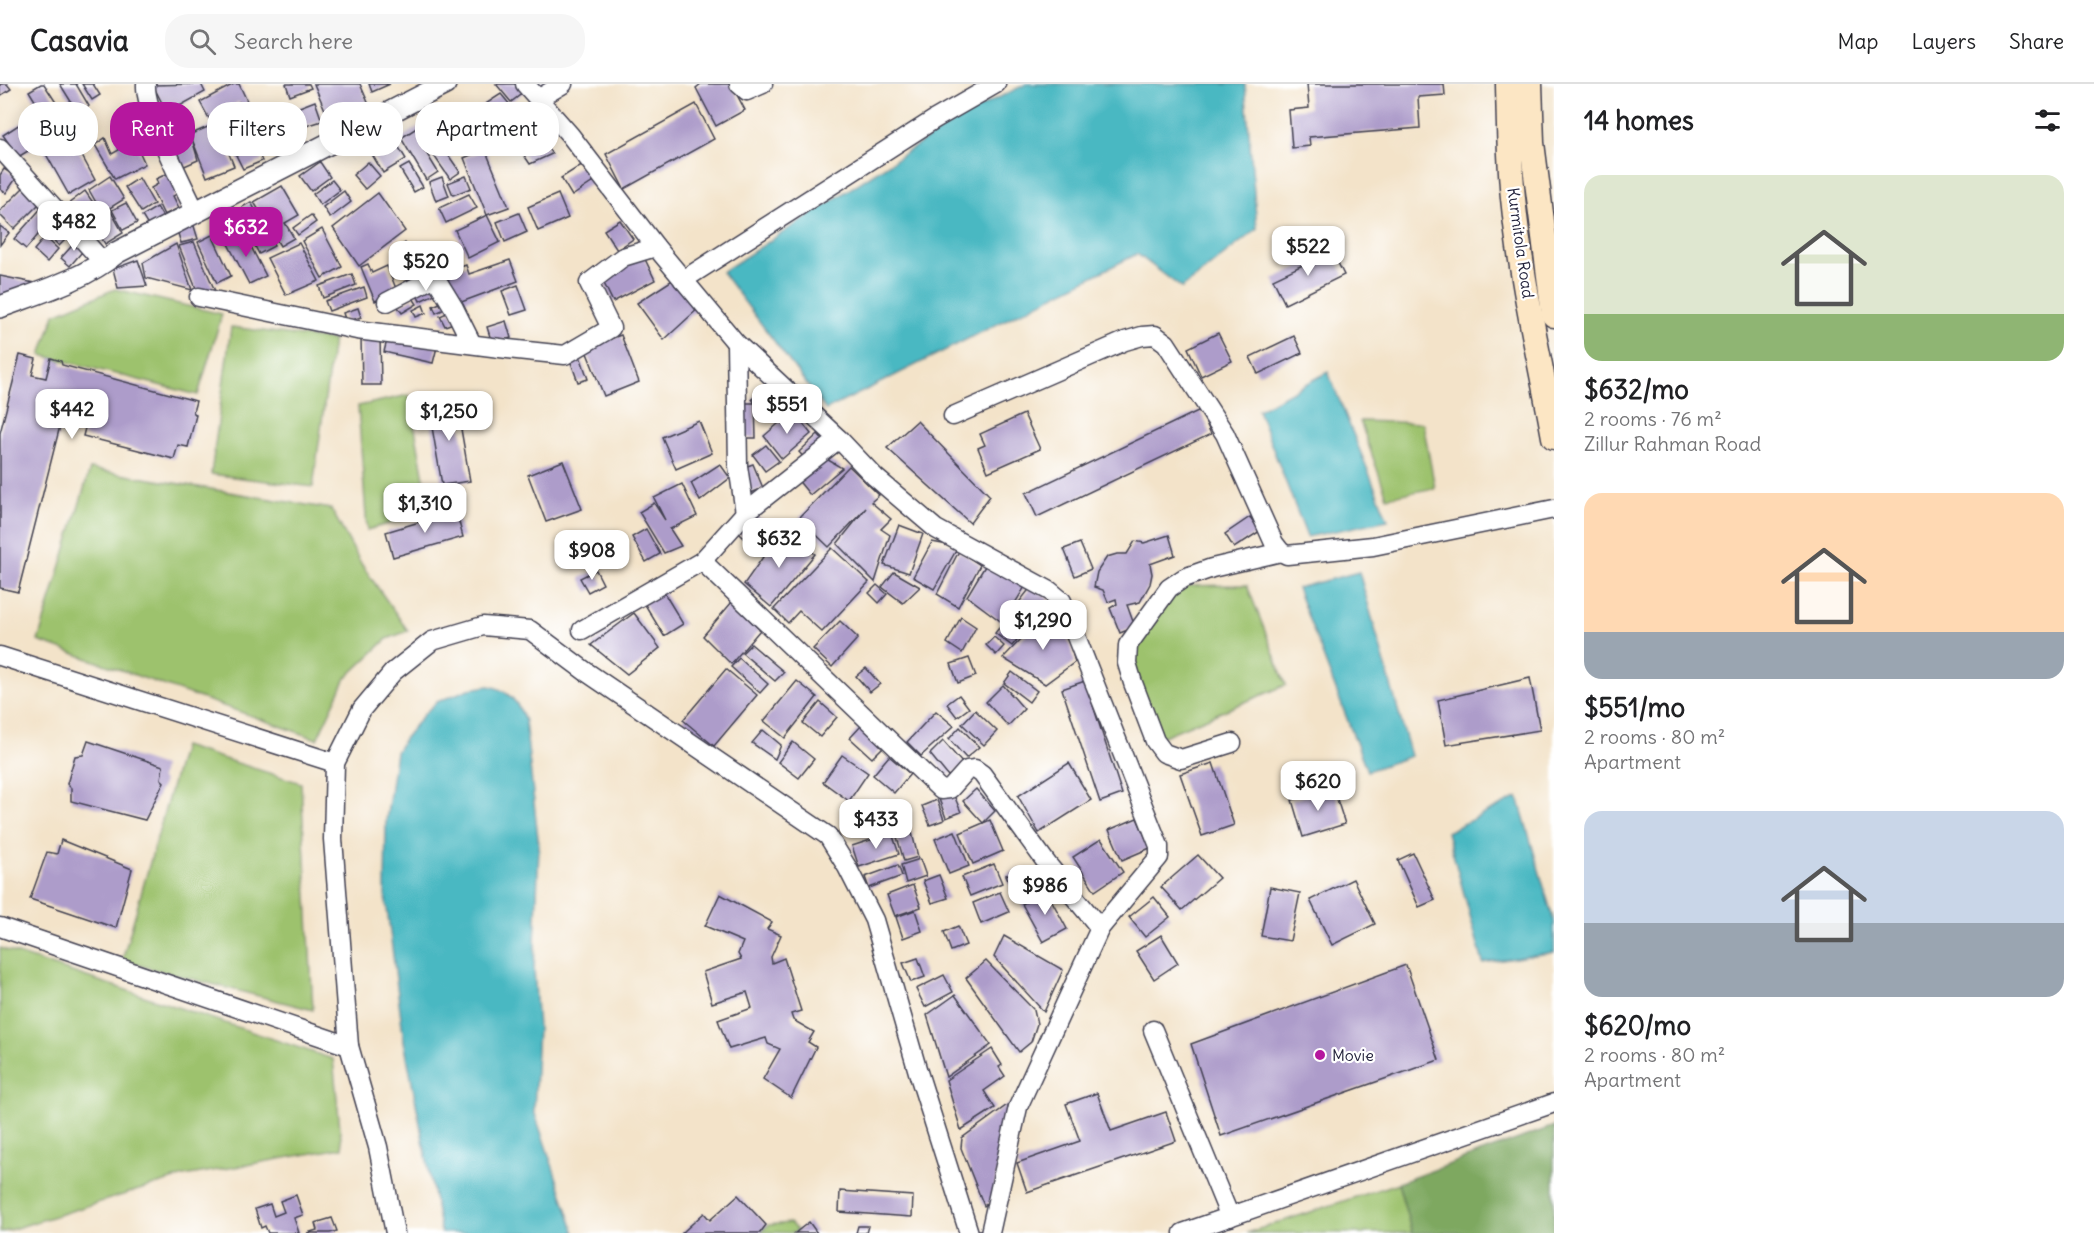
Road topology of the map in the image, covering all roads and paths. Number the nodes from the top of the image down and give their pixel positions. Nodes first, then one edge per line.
1 (146, 84) edge
2 (445, 84) edge
3 (525, 84) edge
4 (563, 84) edge
5 (740, 84) edge
6 (763, 84) edge
7 (996, 84) edge
8 (1508, 84) edge
9 (1530, 84) edge
10 (538, 99) junction
11 (0, 148) edge
12 (1546, 194) edge
13 (1514, 208) junction
14 (196, 213) junction
15 (656, 247) junction
16 (104, 263) junction
17 (683, 280) junction
18 (199, 297) dead end
19 (387, 302) dead end
20 (0, 307) edge
21 (1554, 315) edge
22 (736, 343) junction
23 (472, 344) junction
24 (953, 416) dead end
25 (1554, 437) edge
26 (839, 439) junction
27 (1554, 509) edge
28 (745, 513) junction
29 (1281, 552) junction
30 (702, 561) junction
31 (582, 630) dead end
32 (0, 656) edge
33 (1232, 743) dead end
34 (335, 763) junction
35 (0, 927) edge
36 (1100, 928) junction
37 (1153, 1030) dead end
38 (349, 1046) junction
39 (1554, 1102) edge
40 (1230, 1217) junction
41 (395, 1233) edge
42 (969, 1233) edge
43 (990, 1233) edge
44 (1183, 1233) edge

1 - 14 street
2 - 14 street
3 - 10 street
4 - 10 street
5 - 6 street
7 - 17 street
8 - 13 main road, Kurmitola Road
9 - 12 main road, Kurmitola Road
10 - 15 street
11 - 16 street
12 - 13 street
12 - 21 main road, Kurmitola Road
13 - 25 main road, Kurmitola Road
14 - 16 street
15 - 17 street
15 - 23 street
16 - 20 street
17 - 22 street
18 - 23 street
19 - 23 street
22 - 26 street
22 - 28 street
24 - 29 street
26 - 28 street
26 - 36 street
27 - 29 street
28 - 30 street
29 - 33 street
30 - 31 street
30 - 36 street
32 - 34 street
34 - 38 street
34 - 42 street
35 - 38 street
36 - 43 street
37 - 40 street
38 - 41 street
39 - 40 street
40 - 44 street

